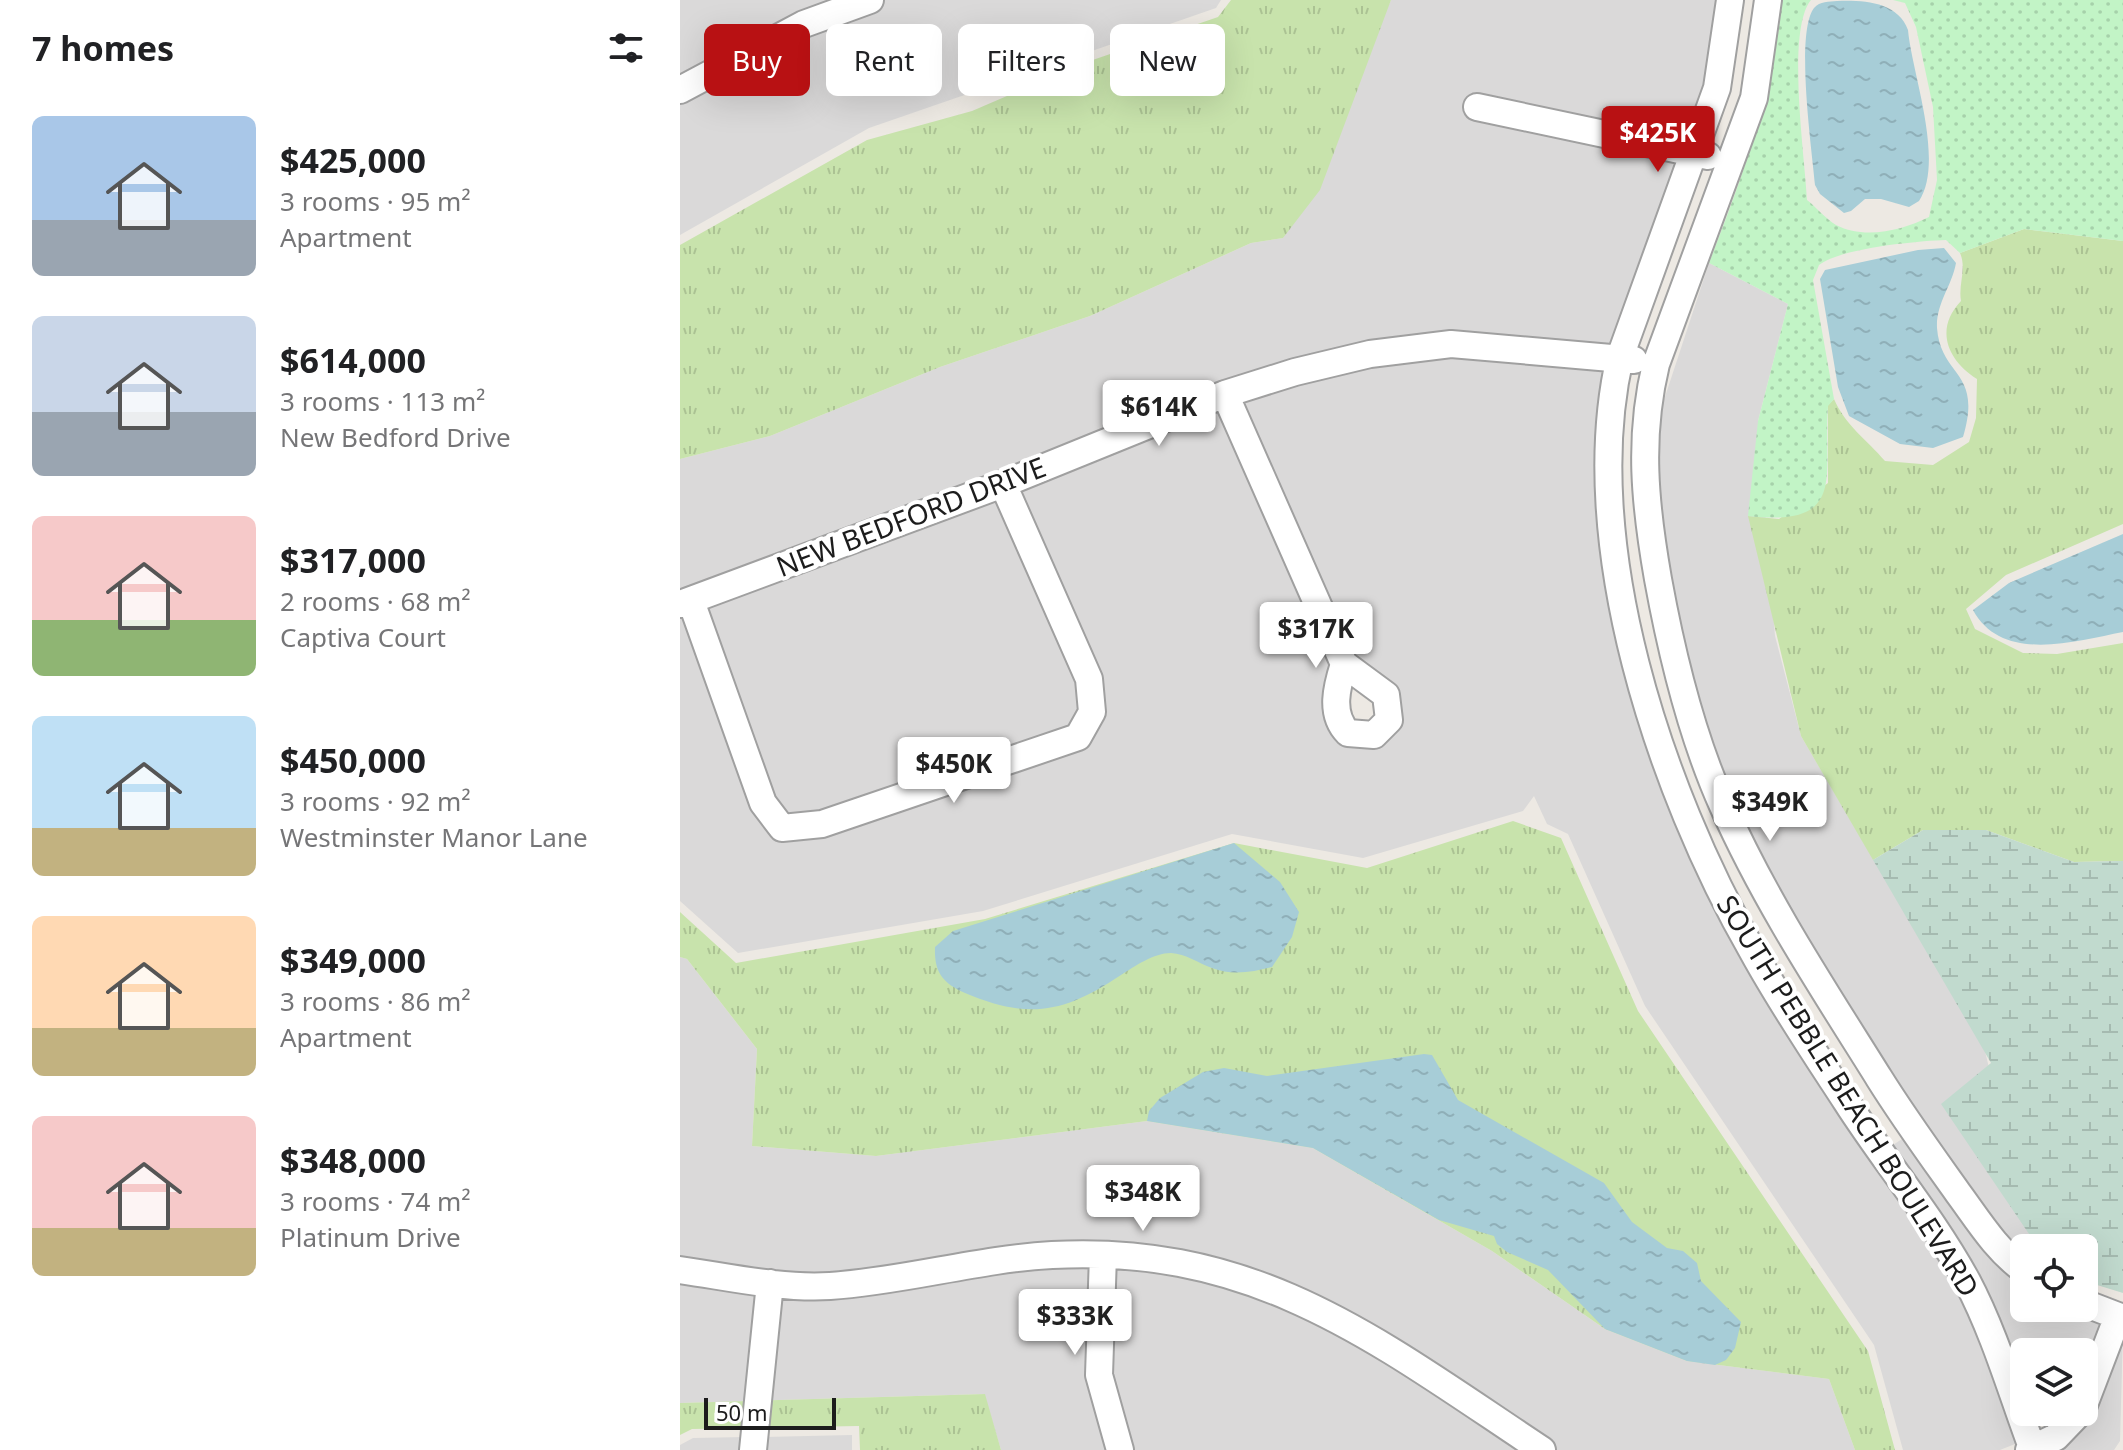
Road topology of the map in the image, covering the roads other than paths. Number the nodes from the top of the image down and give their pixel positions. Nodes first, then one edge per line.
1 (870, 0) edge
2 (1730, 0) edge
3 (1768, 0) edge
4 (680, 90) edge
5 (1477, 107) dead end
6 (1692, 153) junction
7 (1729, 162) junction
8 (1620, 357) junction
9 (1656, 364) junction
10 (1225, 394) junction
11 (1003, 484) junction
12 (685, 602) edge
13 (1344, 664) dead end
14 (1906, 1121) junction
15 (1875, 1142) junction
16 (1103, 1255) junction
17 (2010, 1259) edge
18 (680, 1270) edge
19 (770, 1283) junction
20 (2098, 1308) edge
21 (2121, 1317) edge
22 (2098, 1372) edge
23 (2070, 1426) edge
24 (753, 1450) edge
25 (1120, 1450) edge
26 (1542, 1450) edge
27 (2031, 1450) edge

1 - 4 street
2 - 6 street, SOUTH PEBBLE BEACH BOULEVARD
3 - 7 street, SOUTH PEBBLE BEACH BOULEVARD
5 - 6 street
6 - 7 street
6 - 8 street, SOUTH PEBBLE BEACH BOULEVARD
7 - 9 street, SOUTH PEBBLE BEACH BOULEVARD
8 - 9 street, NEW BEDFORD DRIVE
8 - 10 street, NEW BEDFORD DRIVE
8 - 15 street, SOUTH PEBBLE BEACH BOULEVARD
9 - 14 street, SOUTH PEBBLE BEACH BOULEVARD
10 - 11 street, NEW BEDFORD DRIVE
10 - 13 street
11 - 12 street, NEW BEDFORD DRIVE
11 - 12 street
14 - 15 street
14 - 17 street, SOUTH PEBBLE BEACH BOULEVARD
15 - 27 street, SOUTH PEBBLE BEACH BOULEVARD
16 - 19 street
16 - 25 street
16 - 26 street
18 - 19 street
19 - 24 street
20 - 21 street
21 - 22 street
23 - 27 street

